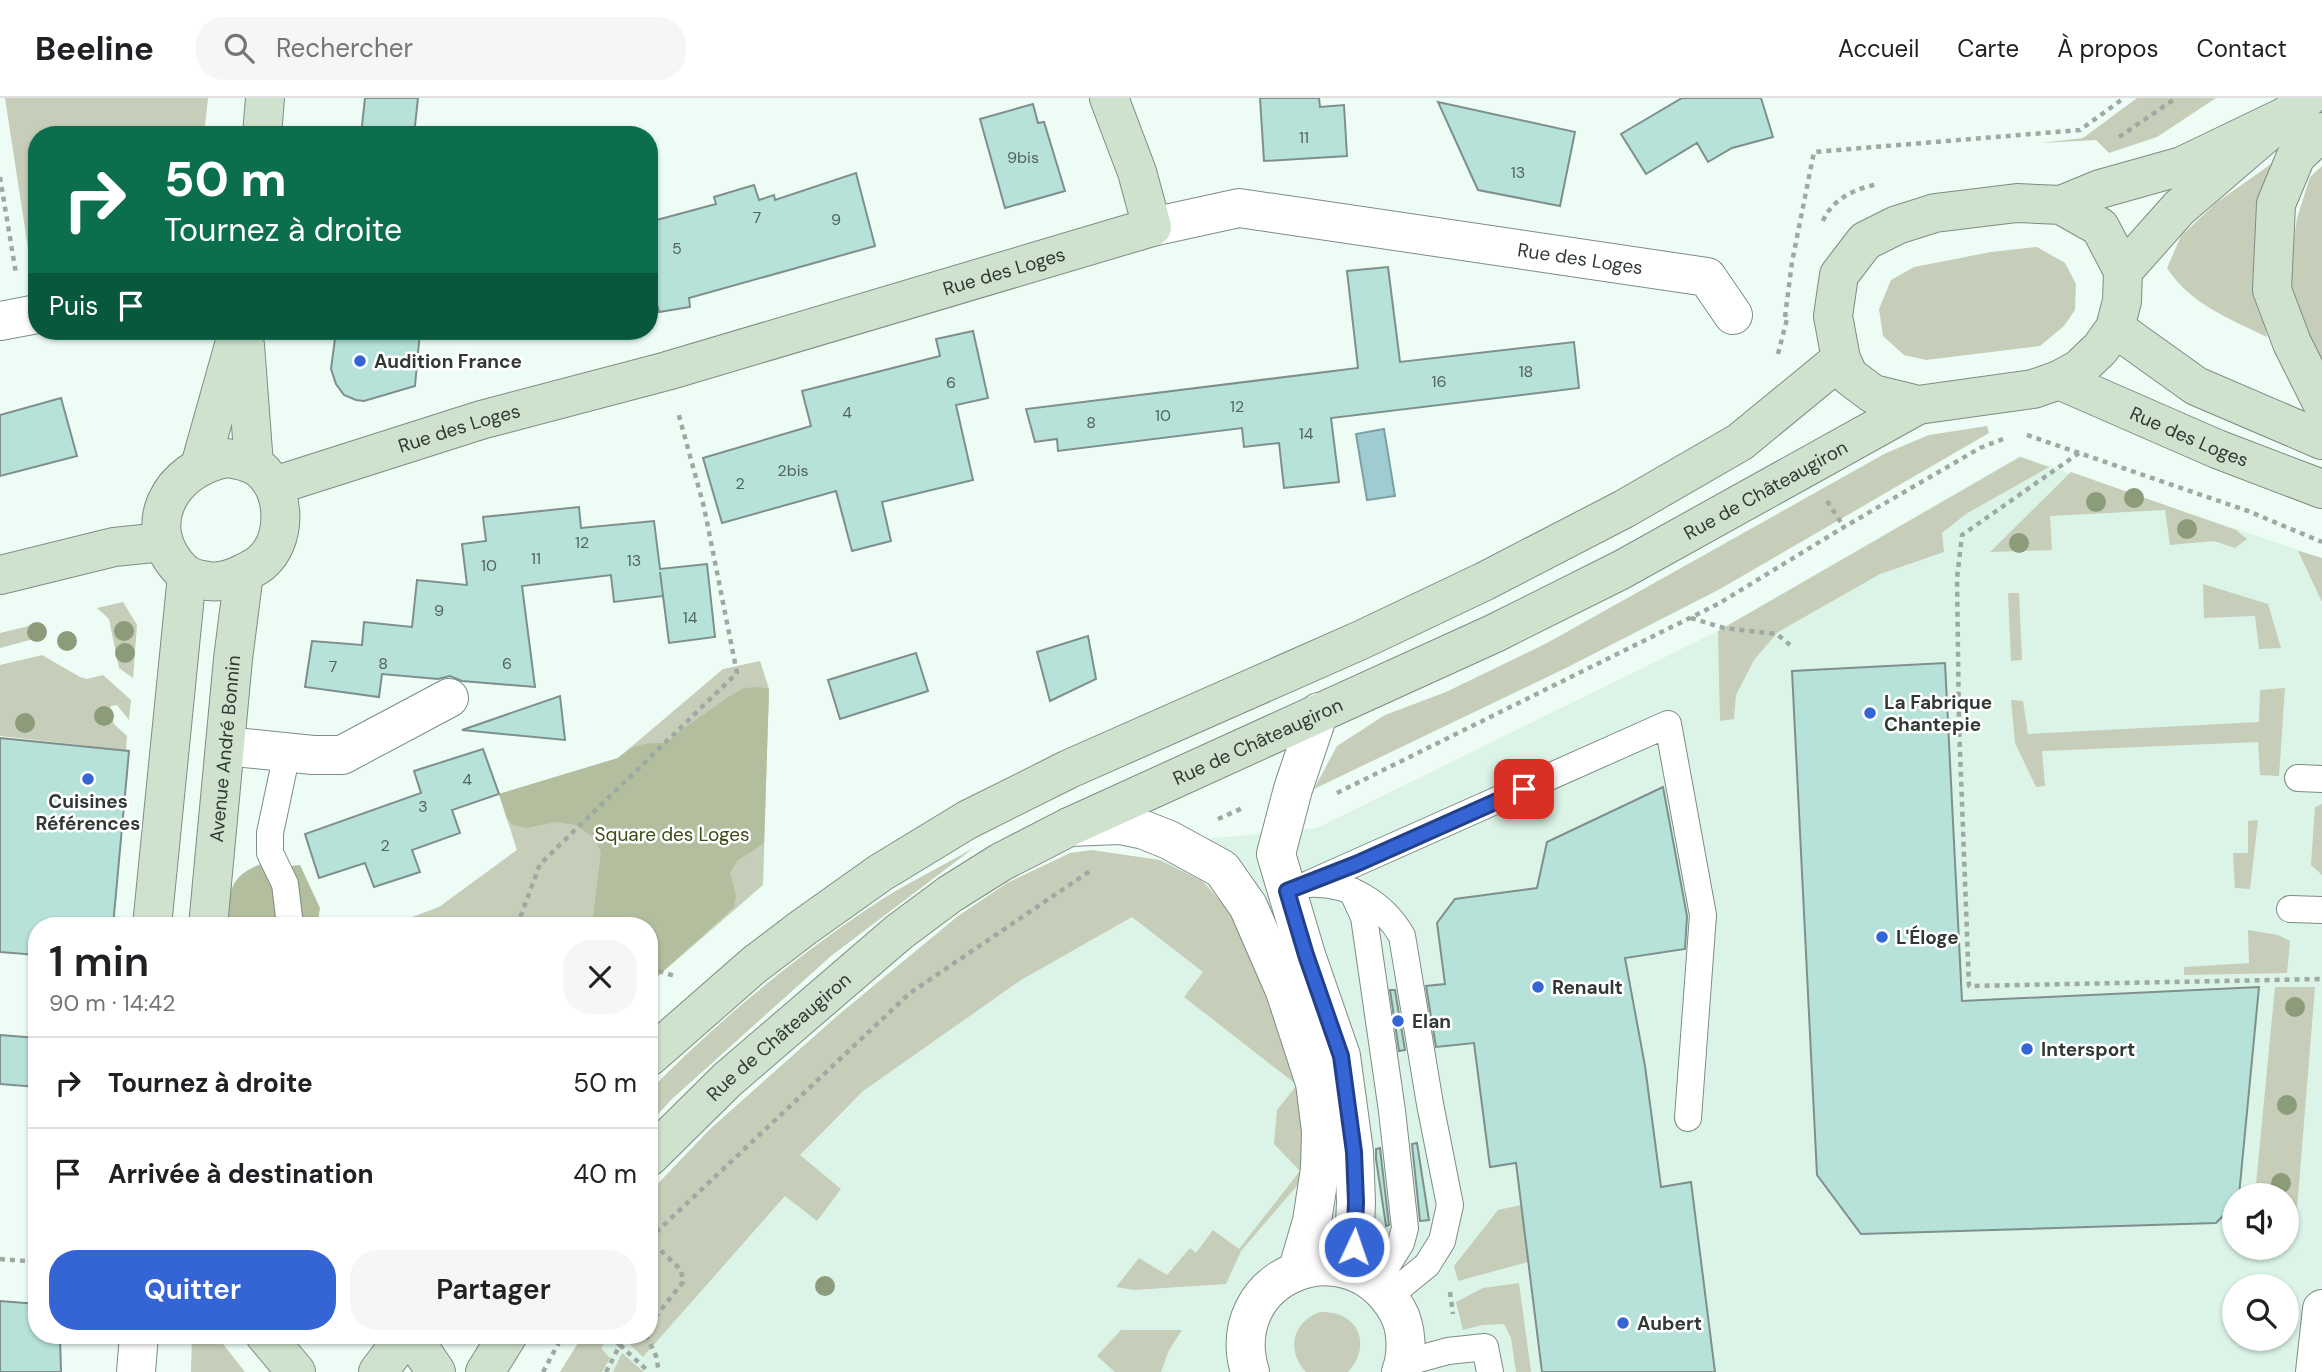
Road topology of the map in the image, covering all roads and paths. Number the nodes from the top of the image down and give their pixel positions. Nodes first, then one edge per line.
1 (265, 98) edge
2 (1109, 98) edge
3 (2295, 107) edge
4 (262, 126) edge
5 (2322, 132) edge
6 (0, 177) edge
7 (2061, 205) junction
8 (1152, 227) junction
9 (2123, 271) junction
10 (1733, 315) dead end
11 (20, 317) edge
12 (2115, 328) junction
13 (235, 340) edge
14 (245, 340) edge
15 (1841, 359) junction
16 (667, 371) junction
17 (2059, 380) junction
18 (2322, 403) edge
19 (1918, 405) junction
20 (2018, 432) dead end
21 (2005, 438) dead end
22 (2322, 440) edge
23 (2080, 453) junction
24 (200, 466) junction
25 (264, 475) junction
26 (2322, 489) edge
27 (1844, 527) dead end
28 (163, 542) junction
29 (2322, 542) edge
30 (244, 573) junction
31 (0, 575) edge
32 (187, 575) junction
33 (1691, 618) dead end
34 (1790, 645) dead end
35 (449, 698) dead end
36 (1320, 712) junction
37 (225, 746) junction
38 (287, 753) junction
39 (1069, 827) junction
40 (1299, 887) junction
41 (1352, 891) junction
42 (2290, 909) dead end
43 (2322, 910) edge
44 (153, 917) edge
45 (209, 917) edge
46 (289, 917) edge
47 (520, 917) edge
48 (2322, 979) edge
49 (658, 1049) edge
50 (1392, 1111) junction
51 (1688, 1118) dead end
52 (1350, 1120) junction
53 (658, 1148) edge
54 (658, 1248) edge
55 (0, 1259) edge
56 (28, 1261) edge
57 (1298, 1269) junction
58 (1373, 1283) junction
59 (2322, 1309) edge
60 (658, 1314) edge
61 (138, 1344) edge
62 (273, 1344) edge
63 (401, 1344) edge
64 (415, 1344) edge
65 (502, 1344) edge
66 (558, 1344) edge
67 (650, 1344) edge
68 (620, 1345) joint
69 (1403, 1368) edge
70 (136, 1372) edge
71 (296, 1372) edge
72 (379, 1372) edge
73 (436, 1372) edge
74 (485, 1372) edge
75 (543, 1372) edge
76 (606, 1372) edge
77 (649, 1372) edge
78 (659, 1372) edge
79 (1250, 1372) edge
80 (1490, 1372) edge
81 (2315, 1372) edge

1 - 4 main road
2 - 8 main road
3 - 7 main road
3 - 9 main road
5 - 18 main road
6 - 11 path
7 - 9 main road
7 - 15 main road
8 - 10 street, Rue des Loges
8 - 16 main road, Rue des Loges
9 - 12 main road
12 - 17 main road
12 - 22 main road
13 - 24 main road
14 - 25 main road
15 - 19 main road
15 - 49 main road
16 - 25 main road, Rue des Loges
16 - 47 path
17 - 19 main road
17 - 26 main road, Rue des Loges
19 - 36 main road, Rue de Châteaugiron
20 - 23 path
21 - 27 path
23 - 29 path
23 - 48 path
24 - 25 main road
24 - 28 main road
25 - 30 main road
28 - 31 main road
28 - 32 main road
30 - 32 main road
30 - 37 main road, Avenue André Bonnin
32 - 44 main road
33 - 34 path
35 - 38 street
36 - 39 main road, Rue de Châteaugiron
36 - 40 street
37 - 38 street
37 - 45 main road, Avenue André Bonnin
38 - 46 lane
39 - 53 main road, Rue de Châteaugiron
39 - 57 street
40 - 41 lane
40 - 51 lane
40 - 52 street
41 - 50 lane
41 - 58 lane
42 - 43 lane
50 - 52 lane
50 - 58 lane
52 - 58 street
54 - 60 path
55 - 56 path
57 - 58 street
57 - 79 street
58 - 69 street
59 - 81 street
61 - 70 street
62 - 71 main road
63 - 72 main road
64 - 73 main road
65 - 74 main road
66 - 75 path
67 - 78 path
68 - 76 path
68 - 77 path
69 - 80 lane

